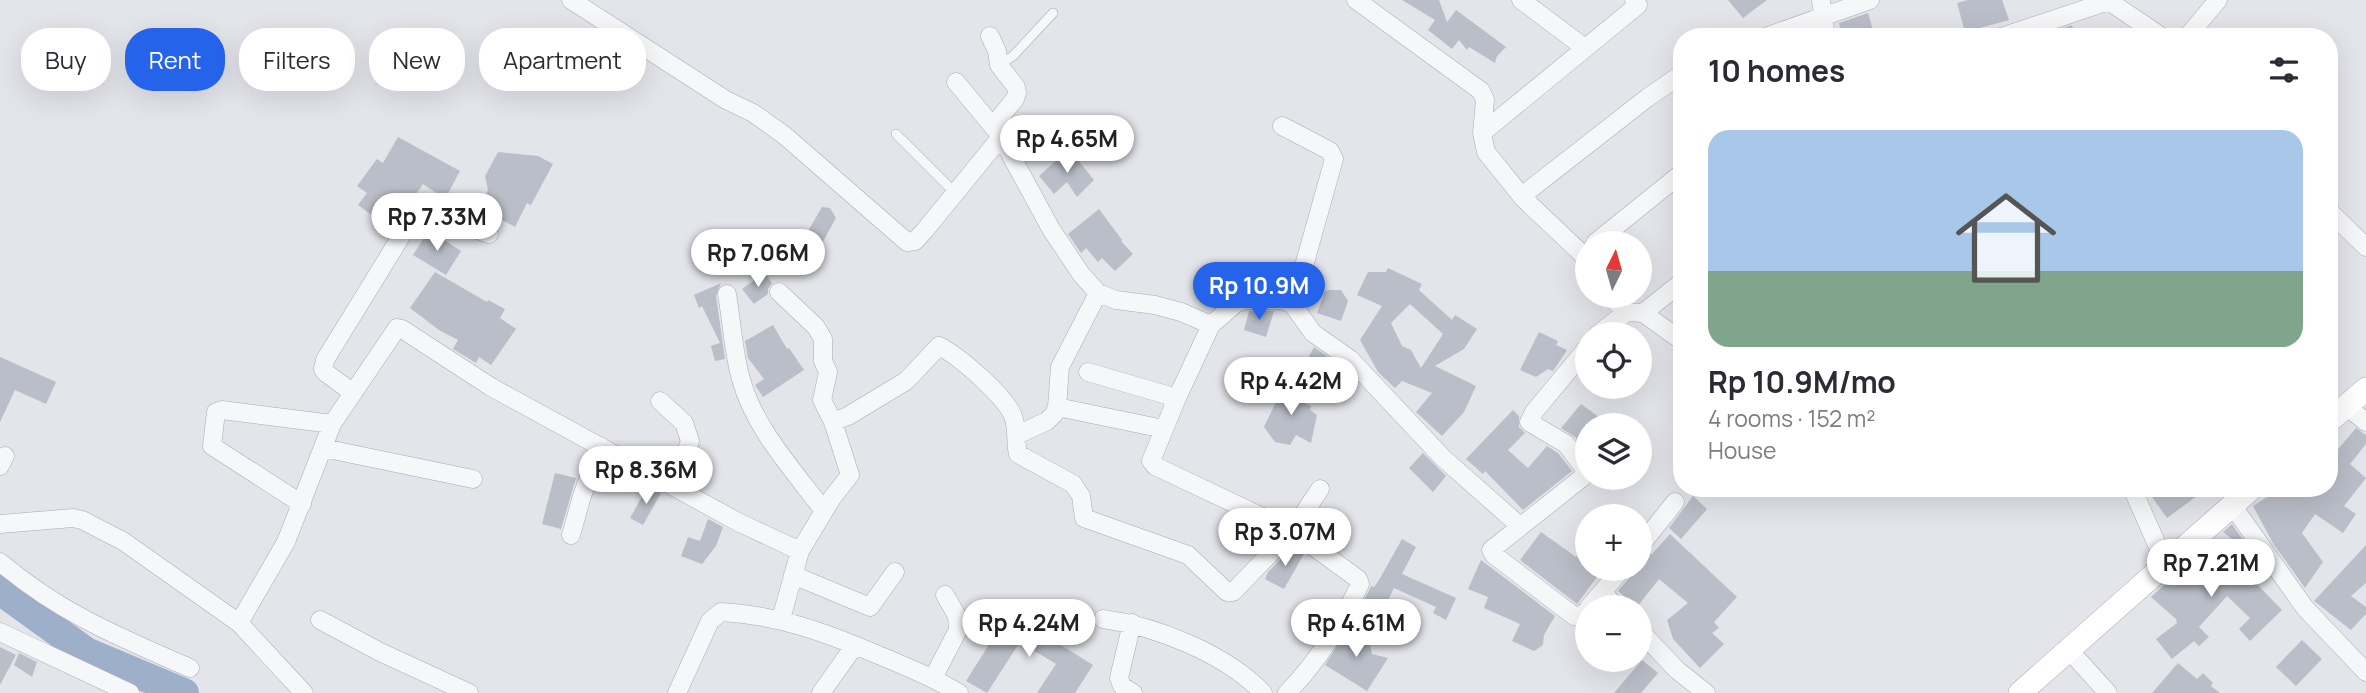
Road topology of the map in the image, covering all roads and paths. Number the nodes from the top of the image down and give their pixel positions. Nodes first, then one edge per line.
1 (571, 0) edge
2 (1356, 0) edge
3 (1521, 0) edge
4 (1634, 0) edge
5 (1870, 0) edge
6 (2218, 0) edge
7 (2108, 1) edge
8 (1823, 8) edge
9 (1053, 13) dead end
10 (1783, 28) edge
11 (1825, 28) edge
12 (2028, 28) edge
13 (2148, 28) edge
14 (2195, 28) edge
15 (990, 36) dead end
16 (1585, 48) junction
17 (999, 65) junction
18 (1673, 80) edge
19 (956, 82) dead end
20 (1282, 126) dead end
21 (997, 131) junction
22 (1482, 133) junction
23 (896, 134) dead end
24 (1673, 181) edge
25 (955, 193) junction
26 (1523, 195) junction
27 (2338, 220) edge
28 (1614, 231) edge
29 (489, 234) dead end
30 (1575, 241) edge
31 (2366, 247) edge
32 (1673, 288) edge
33 (779, 292) dead end
34 (1098, 293) junction
35 (727, 294) dead end
36 (1293, 305) junction
37 (1617, 322) edge
38 (1211, 325) junction
39 (1652, 332) edge
40 (1673, 338) edge
41 (1575, 362) edge
42 (1088, 372) dead end
43 (2366, 388) edge
44 (352, 392) junction
45 (1177, 398) junction
46 (660, 401) dead end
47 (1057, 407) junction
48 (2338, 414) edge
49 (833, 422) junction
50 (2366, 422) edge
51 (332, 425) junction
52 (1164, 429) junction
53 (1017, 435) junction
54 (600, 446) junction
55 (323, 448) junction
56 (473, 479) dead end
57 (674, 486) junction
58 (1320, 489) dead end
59 (2136, 497) edge
60 (2241, 497) edge
61 (1675, 502) dead end
62 (302, 504) junction
63 (2232, 505) junction
64 (827, 506) junction
65 (0, 524) edge
66 (1520, 526) junction
67 (1292, 531) junction
68 (1652, 531) edge
69 (571, 535) dead end
70 (800, 551) junction
71 (0, 562) edge
72 (2166, 565) junction
73 (895, 572) dead end
74 (793, 575) junction
75 (1612, 581) edge
76 (1603, 593) edge
77 (945, 595) dead end
78 (1575, 616) edge
79 (1103, 618) dead end
80 (781, 619) junction
81 (320, 620) dead end
82 (239, 623) junction
83 (1132, 623) junction
84 (0, 632) edge
85 (1652, 644) edge
86 (855, 645) junction
87 (2069, 650) junction
88 (190, 668) dead end
89 (2366, 672) edge
90 (933, 678) junction
91 (457, 691) edge
92 (681, 692) edge
93 (130, 693) edge
94 (304, 693) edge
95 (821, 693) edge
96 (959, 693) edge
97 (1133, 693) edge
98 (1263, 693) edge
99 (1287, 693) edge
100 (1706, 693) edge
101 (2020, 693) edge
102 (2108, 693) edge

1 - 25 street
2 - 22 street
3 - 16 street
4 - 16 street
5 - 8 street
6 - 14 street
7 - 12 street
7 - 13 street
8 - 10 street
8 - 11 street
9 - 17 lane
15 - 17 street
16 - 22 street
17 - 21 street
18 - 26 street
19 - 21 street
20 - 36 street
21 - 25 street
21 - 34 street
22 - 26 street
23 - 25 lane
24 - 28 street
26 - 30 street
27 - 31 street
29 - 44 street
32 - 37 street
33 - 49 street
34 - 38 street
34 - 47 street
35 - 64 street
36 - 38 street
36 - 66 street
38 - 45 street
39 - 40 street
41 - 66 street
42 - 45 street
43 - 48 main road
44 - 51 street
44 - 54 street
45 - 52 street
46 - 57 street
47 - 52 street
47 - 53 street
48 - 50 street
49 - 53 street
49 - 64 street
51 - 55 street
51 - 62 street
52 - 67 street
53 - 67 street
54 - 57 street
54 - 69 street
55 - 56 street
55 - 62 street
57 - 70 street
58 - 67 street
59 - 72 street
60 - 63 main road
61 - 68 street
62 - 82 street
63 - 72 main road
63 - 89 street
64 - 70 street
65 - 82 street
66 - 78 street
67 - 99 street
70 - 74 street
71 - 88 street
72 - 87 main road
73 - 74 street
74 - 80 street
75 - 76 street
77 - 90 street
79 - 83 street
80 - 86 street
80 - 92 street
81 - 91 street
82 - 94 street
83 - 97 street
83 - 98 street
84 - 93 street
85 - 100 street
86 - 90 street
86 - 95 street
87 - 101 main road
87 - 102 street
90 - 96 street

